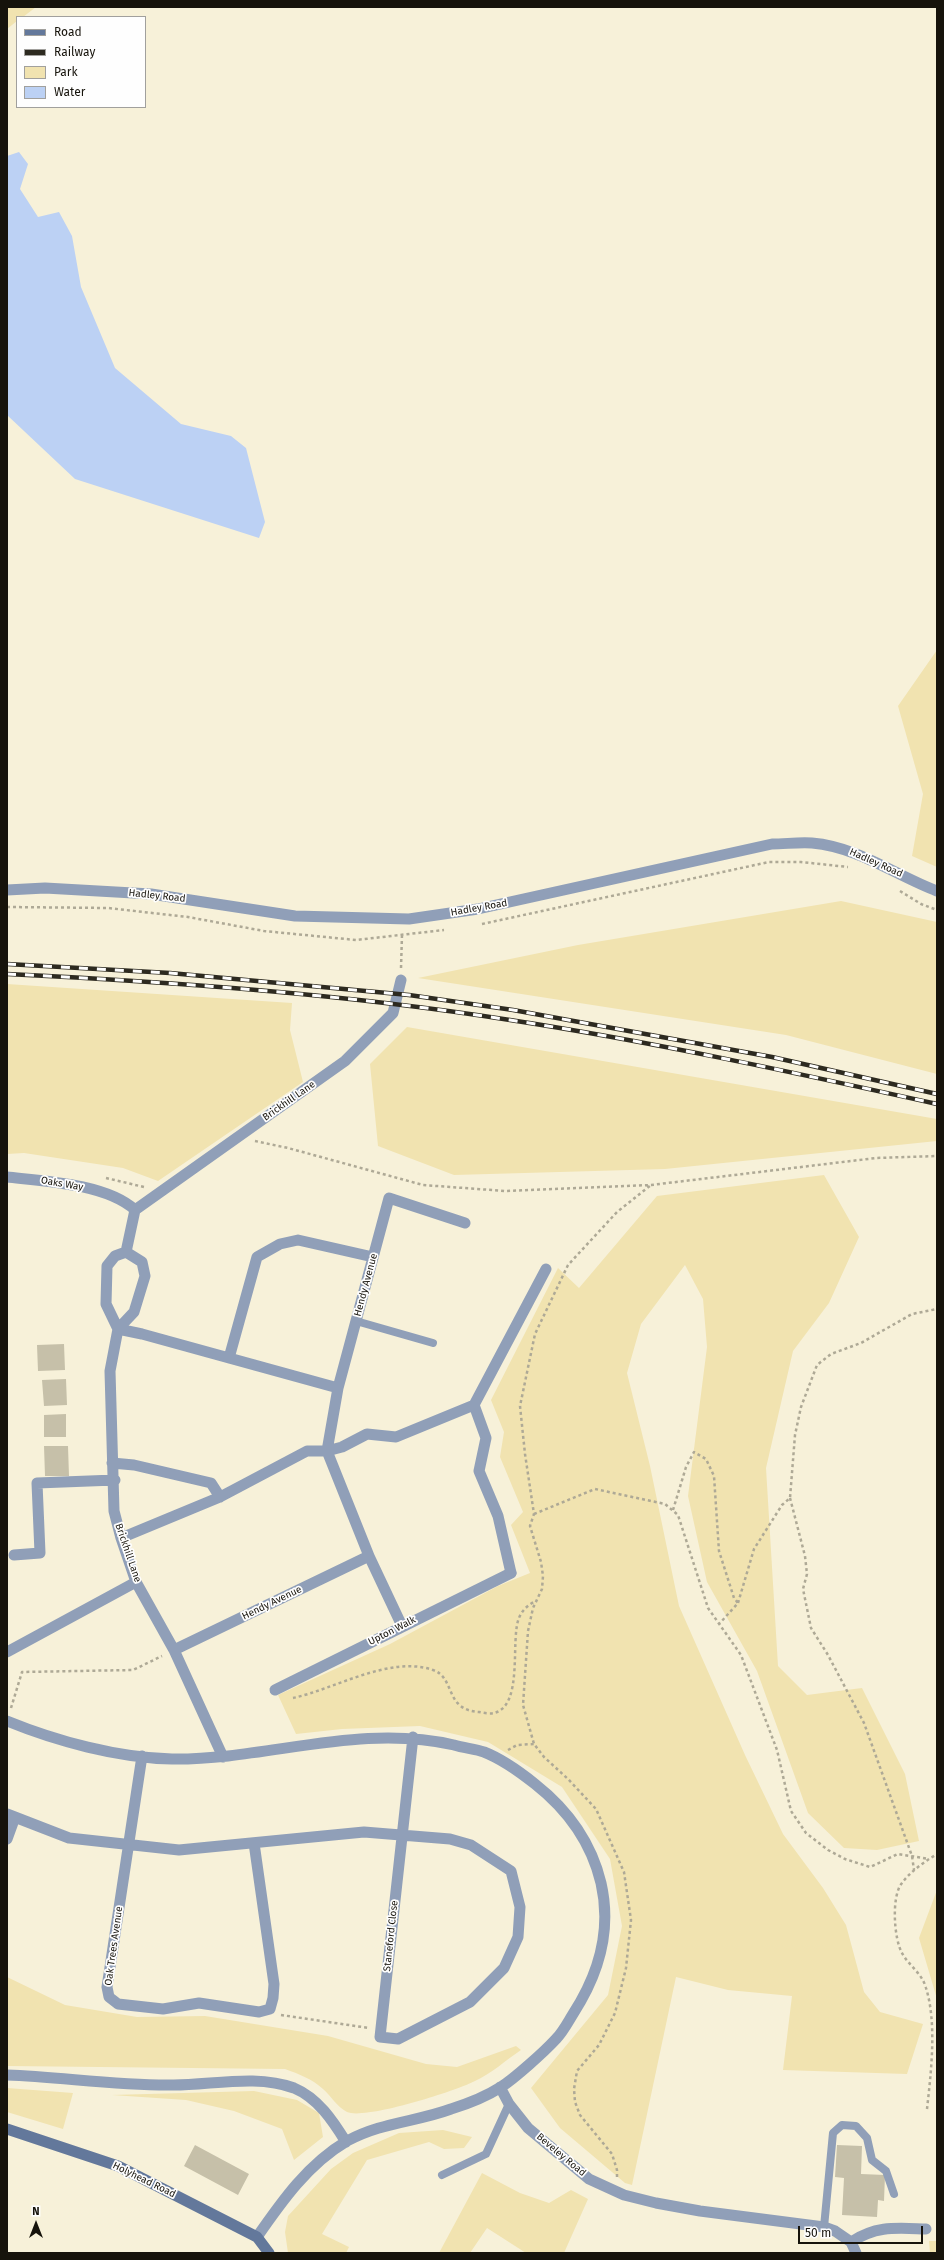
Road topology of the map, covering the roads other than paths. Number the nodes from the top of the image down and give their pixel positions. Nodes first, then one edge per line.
1 (7, 890) edge
2 (937, 891) edge
3 (401, 980) road end
4 (7, 1177) edge
5 (135, 1210) junction
6 (465, 1223) dead end
7 (126, 1252) junction
8 (373, 1257) junction
9 (546, 1268) dead end
10 (356, 1320) junction
11 (118, 1329) junction
12 (433, 1342) dead end
13 (229, 1358) junction
14 (338, 1388) junction
15 (474, 1405) junction
16 (327, 1451) junction
17 (112, 1464) junction
18 (114, 1480) junction
19 (220, 1497) junction
20 (121, 1538) junction
21 (14, 1555) dead end
22 (370, 1556) junction
23 (136, 1582) junction
24 (402, 1626) junction
25 (174, 1650) junction
26 (7, 1652) edge
27 (274, 1690) road end
28 (8, 1717) edge
29 (413, 1737) junction
30 (142, 1756) junction
31 (223, 1757) junction
32 (11, 1816) edge
33 (402, 1836) junction
34 (7, 1840) edge
35 (254, 1843) junction
36 (128, 1846) junction
37 (7, 2074) edge
38 (500, 2087) junction
39 (509, 2104) junction
40 (7, 2129) edge
41 (346, 2142) junction
42 (442, 2175) dead end
43 (894, 2194) dead end
44 (824, 2227) junction
45 (926, 2229) dead end
46 (257, 2237) junction
47 (851, 2242) junction
48 (269, 2253) edge
49 (856, 2253) edge

1 - 2 street, Hadley Road
3 - 5 street, Brickhill Lane
4 - 5 street, Oaks Way
5 - 7 street
6 - 8 street, Hendy Avenue
7 - 11 street
7 - 11 street
8 - 10 street, Hendy Avenue
8 - 13 street
9 - 15 street
10 - 12 lane
10 - 14 street, Hendy Avenue
11 - 13 street
11 - 17 street, Brickhill Lane
13 - 14 street
14 - 16 street, Hendy Avenue
15 - 16 street
15 - 24 street, Upton Walk
16 - 19 street
16 - 22 street
17 - 18 street, Brickhill Lane
17 - 19 street
18 - 20 street, Brickhill Lane
18 - 21 street
19 - 20 street
20 - 23 street, Brickhill Lane
22 - 24 street
22 - 25 street, Hendy Avenue
23 - 25 street, Brickhill Lane
23 - 26 street
24 - 27 street, Upton Walk
25 - 31 street, Brickhill Lane
28 - 30 street
29 - 31 street
29 - 33 street, Staneford Close
29 - 38 street
30 - 31 street
30 - 36 street, Oak Trees Avenue
32 - 34 street
32 - 36 street
33 - 33 street, Staneford Close
33 - 35 street
35 - 36 street
35 - 36 street, Oak Trees Avenue
37 - 41 street
38 - 39 street, Beveley Road
38 - 41 street
39 - 42 lane
39 - 44 street, Beveley Road
40 - 46 main road, Holyhead Road
41 - 46 street
43 - 44 lane
44 - 47 street, Beveley Road
45 - 47 street
46 - 48 main road, Holyhead Road
47 - 49 street

